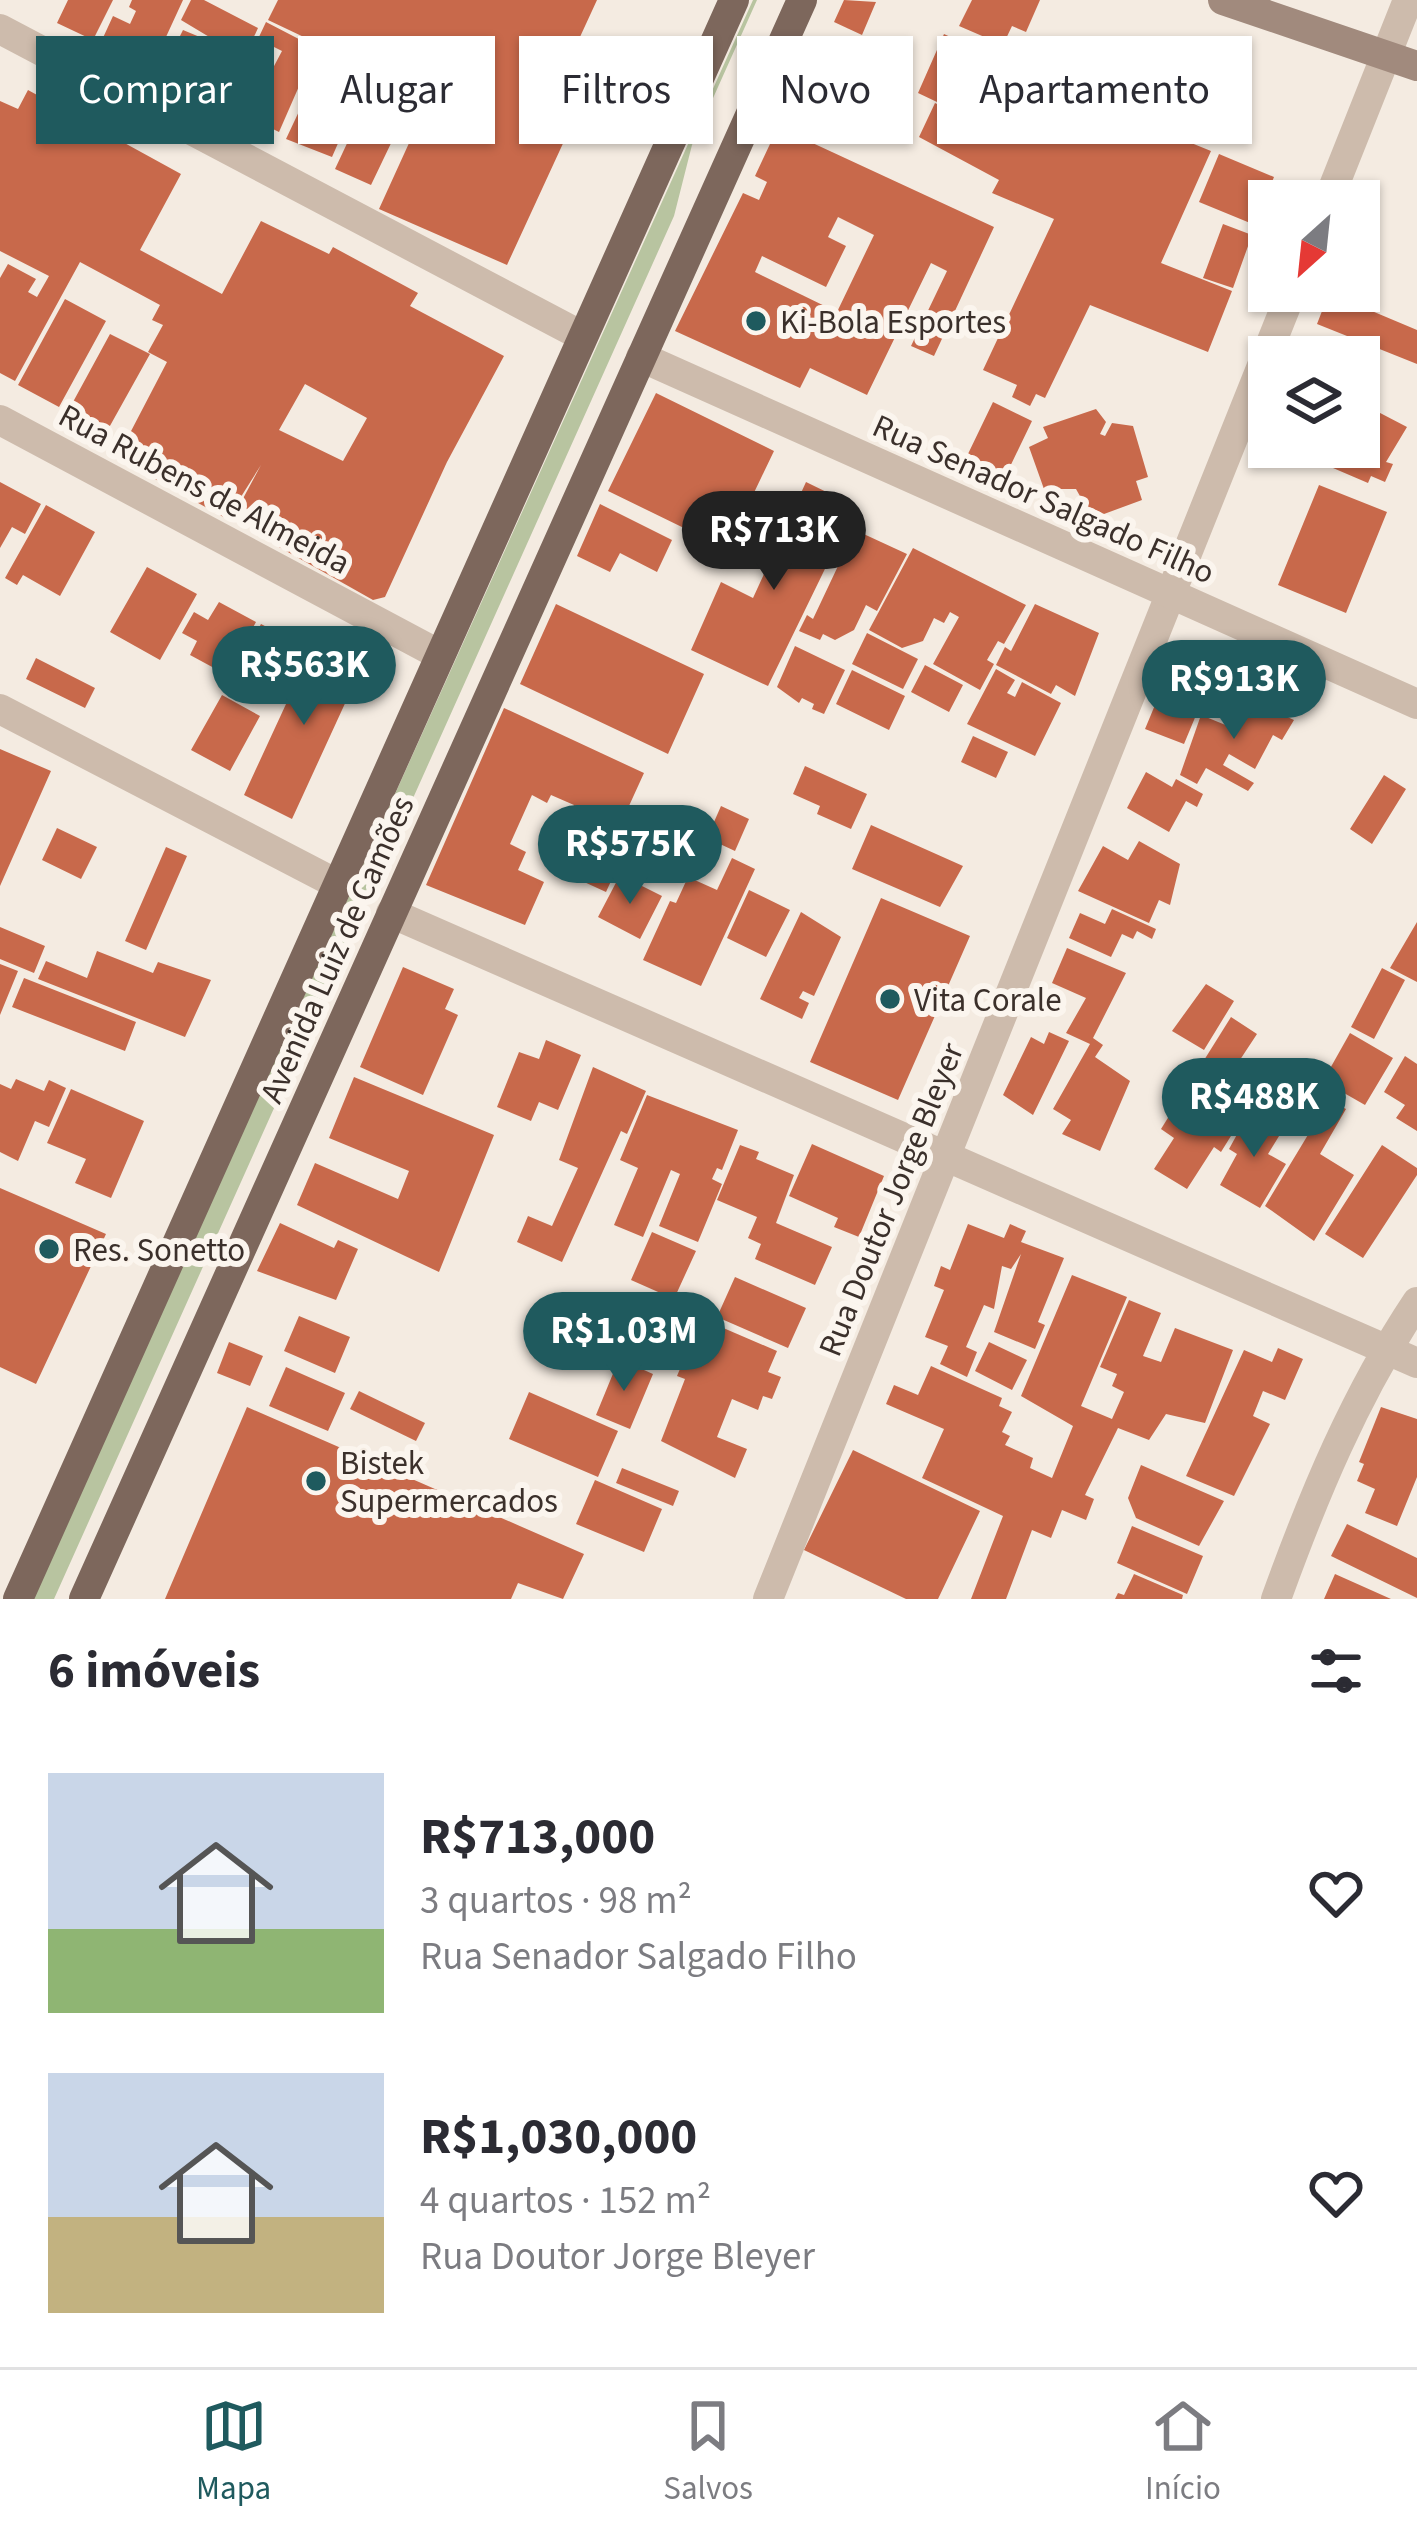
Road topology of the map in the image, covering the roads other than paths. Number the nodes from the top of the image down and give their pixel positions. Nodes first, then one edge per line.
1 (734, 0) edge
2 (802, 0) edge
3 (1223, 0) edge
4 (1408, 0) edge
5 (0, 29) edge
6 (1386, 55) junction
7 (1417, 66) edge
8 (1336, 180) edge
9 (1284, 312) edge
10 (582, 336) junction
11 (641, 357) junction
12 (0, 419) edge
13 (1170, 594) junction
14 (440, 655) junction
15 (1417, 704) edge
16 (0, 709) edge
17 (335, 884) junction
18 (391, 914) junction
19 (945, 1156) junction
20 (1417, 1302) edge
21 (1386, 1349) junction
22 (1417, 1363) edge
23 (18, 1599) edge
24 (83, 1599) edge
25 (769, 1599) edge
26 (1276, 1599) edge

1 - 10 main road, Avenida Luiz de Camões
2 - 11 main road, Avenida Luiz de Camões
3 - 6 main road
4 - 6 street
5 - 10 street
6 - 7 main road
6 - 8 street
9 - 13 street, Rua Doutor Jorge Bleyer
10 - 14 main road, Avenida Luiz de Camões
11 - 13 street, Rua Senador Salgado Filho
11 - 18 main road, Avenida Luiz de Camões
12 - 14 street, Rua Rubens de Almeida
13 - 15 street, Rua Senador Salgado Filho
13 - 19 street, Rua Doutor Jorge Bleyer
14 - 17 main road, Avenida Luiz de Camões
16 - 17 street
17 - 23 main road, Avenida Luiz de Camões
18 - 19 street
18 - 24 main road, Avenida Luiz de Camões
19 - 21 street
19 - 25 street, Rua Doutor Jorge Bleyer
20 - 21 street
21 - 22 street
21 - 26 street

